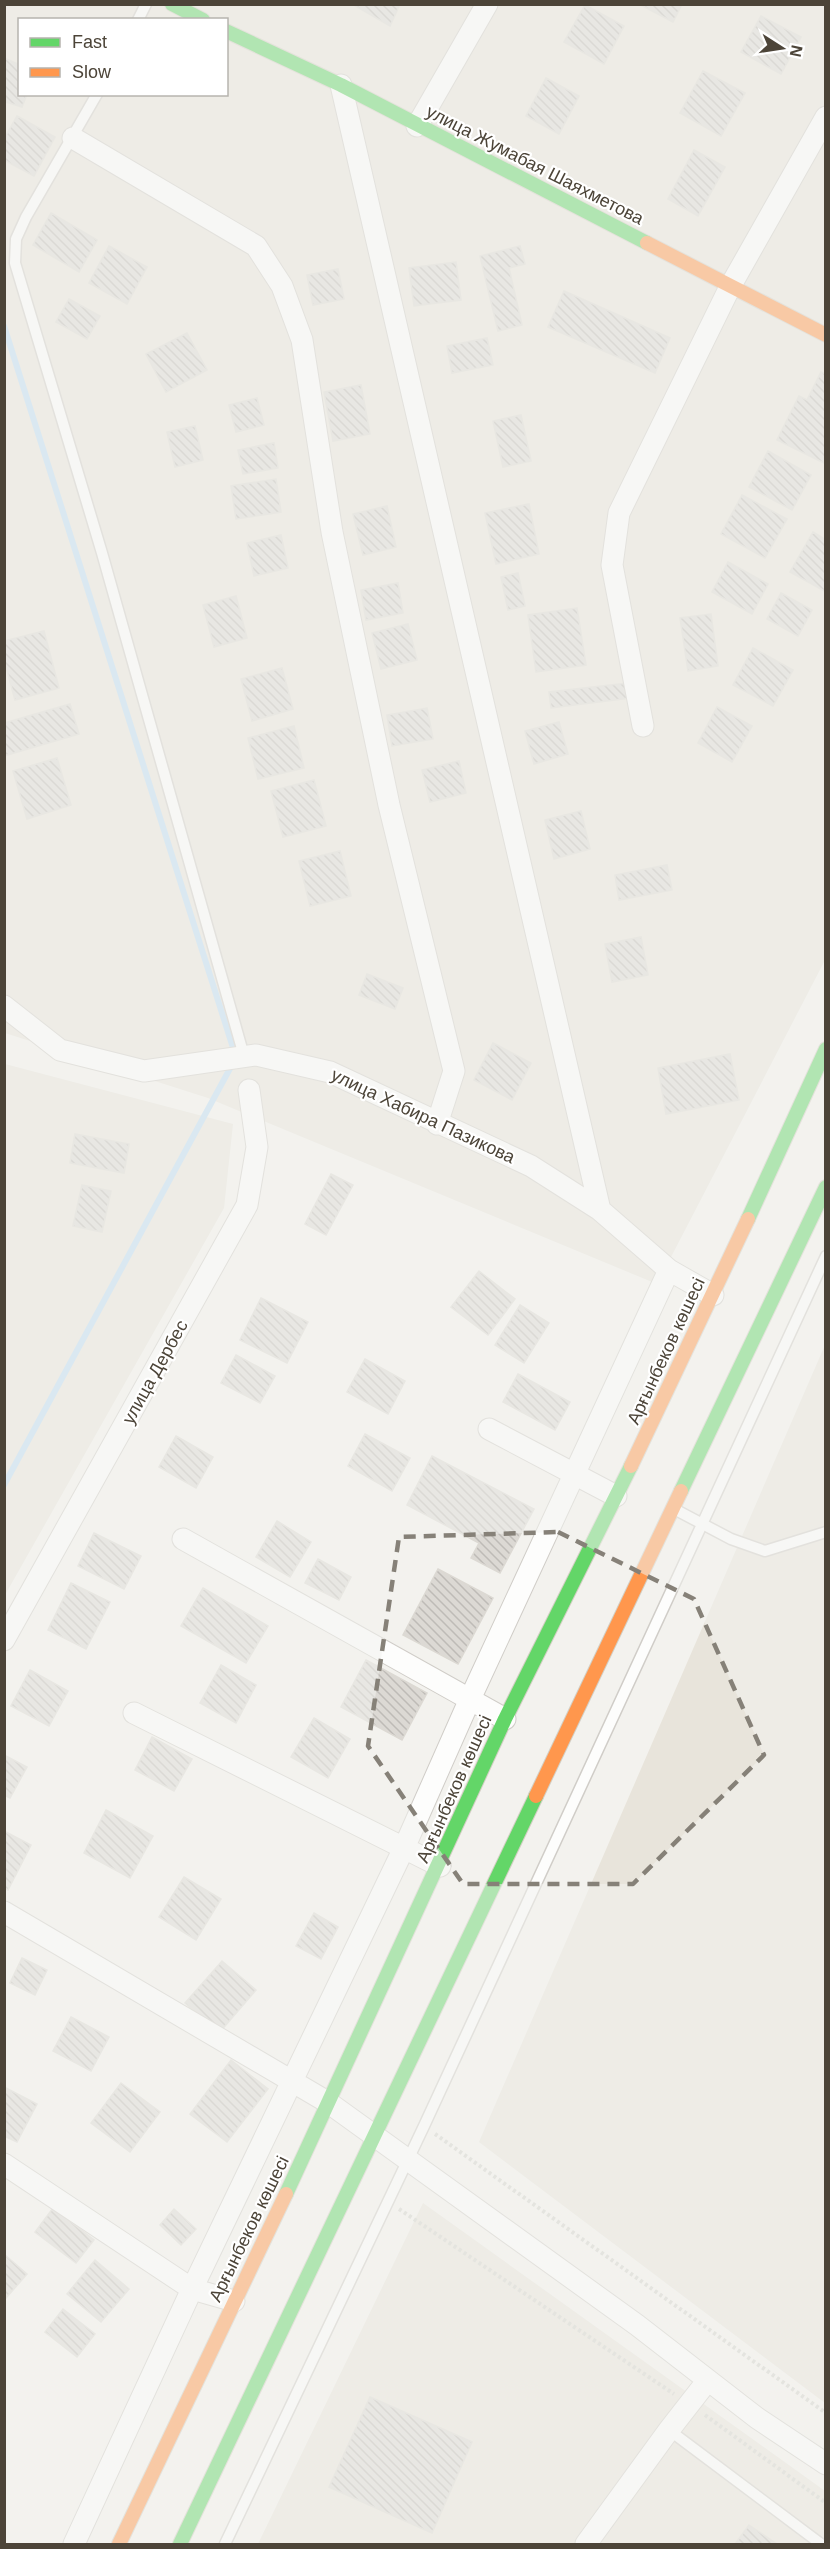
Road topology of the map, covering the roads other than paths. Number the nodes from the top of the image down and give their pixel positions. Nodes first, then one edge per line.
1 (146, 4) edge
2 (171, 4) edge
3 (487, 4) edge
4 (139, 18) edge
5 (199, 18) edge
6 (228, 31) edge
7 (341, 85) junction
8 (96, 96) edge
9 (825, 117) edge
10 (417, 126) junction
11 (74, 138) junction
12 (731, 285) junction
13 (825, 334) edge
14 (643, 726) dead end
15 (4, 1006) edge
16 (825, 1049) edge
17 (244, 1056) junction
18 (249, 1090) dead end
19 (437, 1124) junction
20 (825, 1187) edge
21 (600, 1210) junction
22 (825, 1256) edge
23 (669, 1270) junction
24 (713, 1294) junction
25 (489, 1429) dead end
26 (575, 1474) junction
27 (616, 1496) junction
28 (673, 1508) junction
29 (701, 1524) junction
30 (825, 1532) edge
31 (183, 1539) dead end
32 (4, 1640) edge
33 (470, 1699) junction
34 (134, 1713) dead end
35 (505, 1719) junction
36 (404, 1848) junction
37 (440, 1866) junction
38 (4, 1912) edge
39 (293, 2082) junction
40 (329, 2103) junction
41 (374, 2135) junction
42 (409, 2159) junction
43 (4, 2164) edge
44 (192, 2289) junction
45 (234, 2301) junction
46 (708, 2380) junction
47 (669, 2430) junction
48 (825, 2464) edge
49 (74, 2544) edge
50 (119, 2544) edge
51 (180, 2544) edge
52 (225, 2544) edge
53 (586, 2544) edge
54 (821, 2544) edge

1 - 4 lane
2 - 5 main road
3 - 10 street
6 - 7 main road, улица Жумабая Шаяхметова
7 - 10 main road, улица Жумабая Шаяхметова
7 - 21 street
8 - 11 lane
9 - 12 street
10 - 12 main road, улица Жумабая Шаяхметова
11 - 17 lane
11 - 19 street
12 - 13 main road, улица Жумабая Шаяхметова
12 - 14 street
15 - 17 street, улица Хабира Пазикова
16 - 24 main road, Арғынбеков көшесі
17 - 19 street, улица Хабира Пазикова
18 - 32 street, улица Дербес
19 - 21 street, улица Хабира Пазикова
20 - 28 main road
21 - 23 street, улица Хабира Пазикова
22 - 29 lane
23 - 24 street, улица Хабира Пазикова
23 - 26 street
24 - 27 main road, Арғынбеков көшесі
25 - 26 street
26 - 27 street
26 - 33 street
27 - 35 main road, Арғынбеков көшесі
28 - 29 lane
28 - 41 main road
29 - 30 lane
29 - 42 lane
31 - 33 street
33 - 35 street
33 - 36 street
34 - 36 street
35 - 37 main road, Арғынбеков көшесі
36 - 37 street
36 - 39 street
37 - 40 main road, Арғынбеков көшесі
38 - 39 street
39 - 40 street
39 - 44 street
40 - 41 street
40 - 45 main road, Арғынбеков көшесі
41 - 42 street
41 - 51 main road
42 - 46 street
42 - 52 lane
43 - 44 street
44 - 45 street
44 - 49 street
45 - 50 main road, Арғынбеков көшесі
46 - 47 street
46 - 48 street
47 - 53 street
47 - 54 lane

